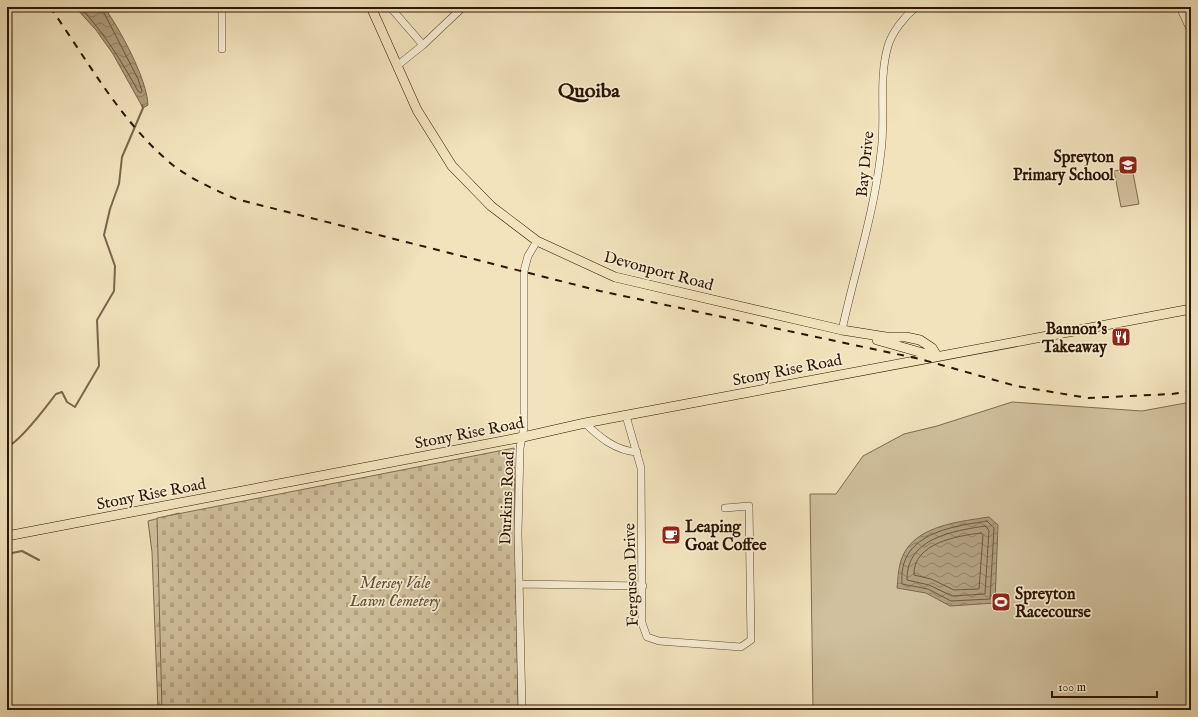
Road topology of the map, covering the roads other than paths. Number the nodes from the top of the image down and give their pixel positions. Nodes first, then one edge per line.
1 (222, 7) edge
2 (371, 7) edge
3 (390, 7) edge
4 (462, 7) edge
5 (916, 7) edge
6 (1180, 7) edge
7 (1191, 31) edge
8 (423, 44) junction
9 (222, 50) dead end
10 (398, 65) junction
11 (537, 241) junction
12 (1191, 309) edge
13 (842, 330) junction
14 (853, 332) junction
15 (937, 356) junction
16 (626, 416) junction
17 (585, 423) junction
18 (523, 437) junction
19 (637, 452) junction
20 (725, 508) dead end
21 (7, 536) edge
22 (519, 584) junction
23 (643, 586) junction
24 (522, 710) edge

1 - 9 street
2 - 10 main road, Devonport Road
3 - 8 street
4 - 8 street
5 - 13 street, Bay Drive
6 - 7 street
8 - 10 street
10 - 11 main road, Devonport Road
11 - 13 main road, Devonport Road
11 - 18 street, Durkins Road
12 - 15 main road, Stony Rise Road
13 - 14 main road, Devonport Road
14 - 15 main road, Devonport Road
14 - 15 main road, Devonport Road
15 - 16 main road, Stony Rise Road
16 - 17 main road, Stony Rise Road
16 - 19 street, Ferguson Drive
17 - 18 main road, Stony Rise Road
17 - 19 street
18 - 21 main road, Stony Rise Road
18 - 22 street, Durkins Road
19 - 23 street, Ferguson Drive
20 - 23 street, Ferguson Drive
22 - 23 street
22 - 24 street, Durkins Road

